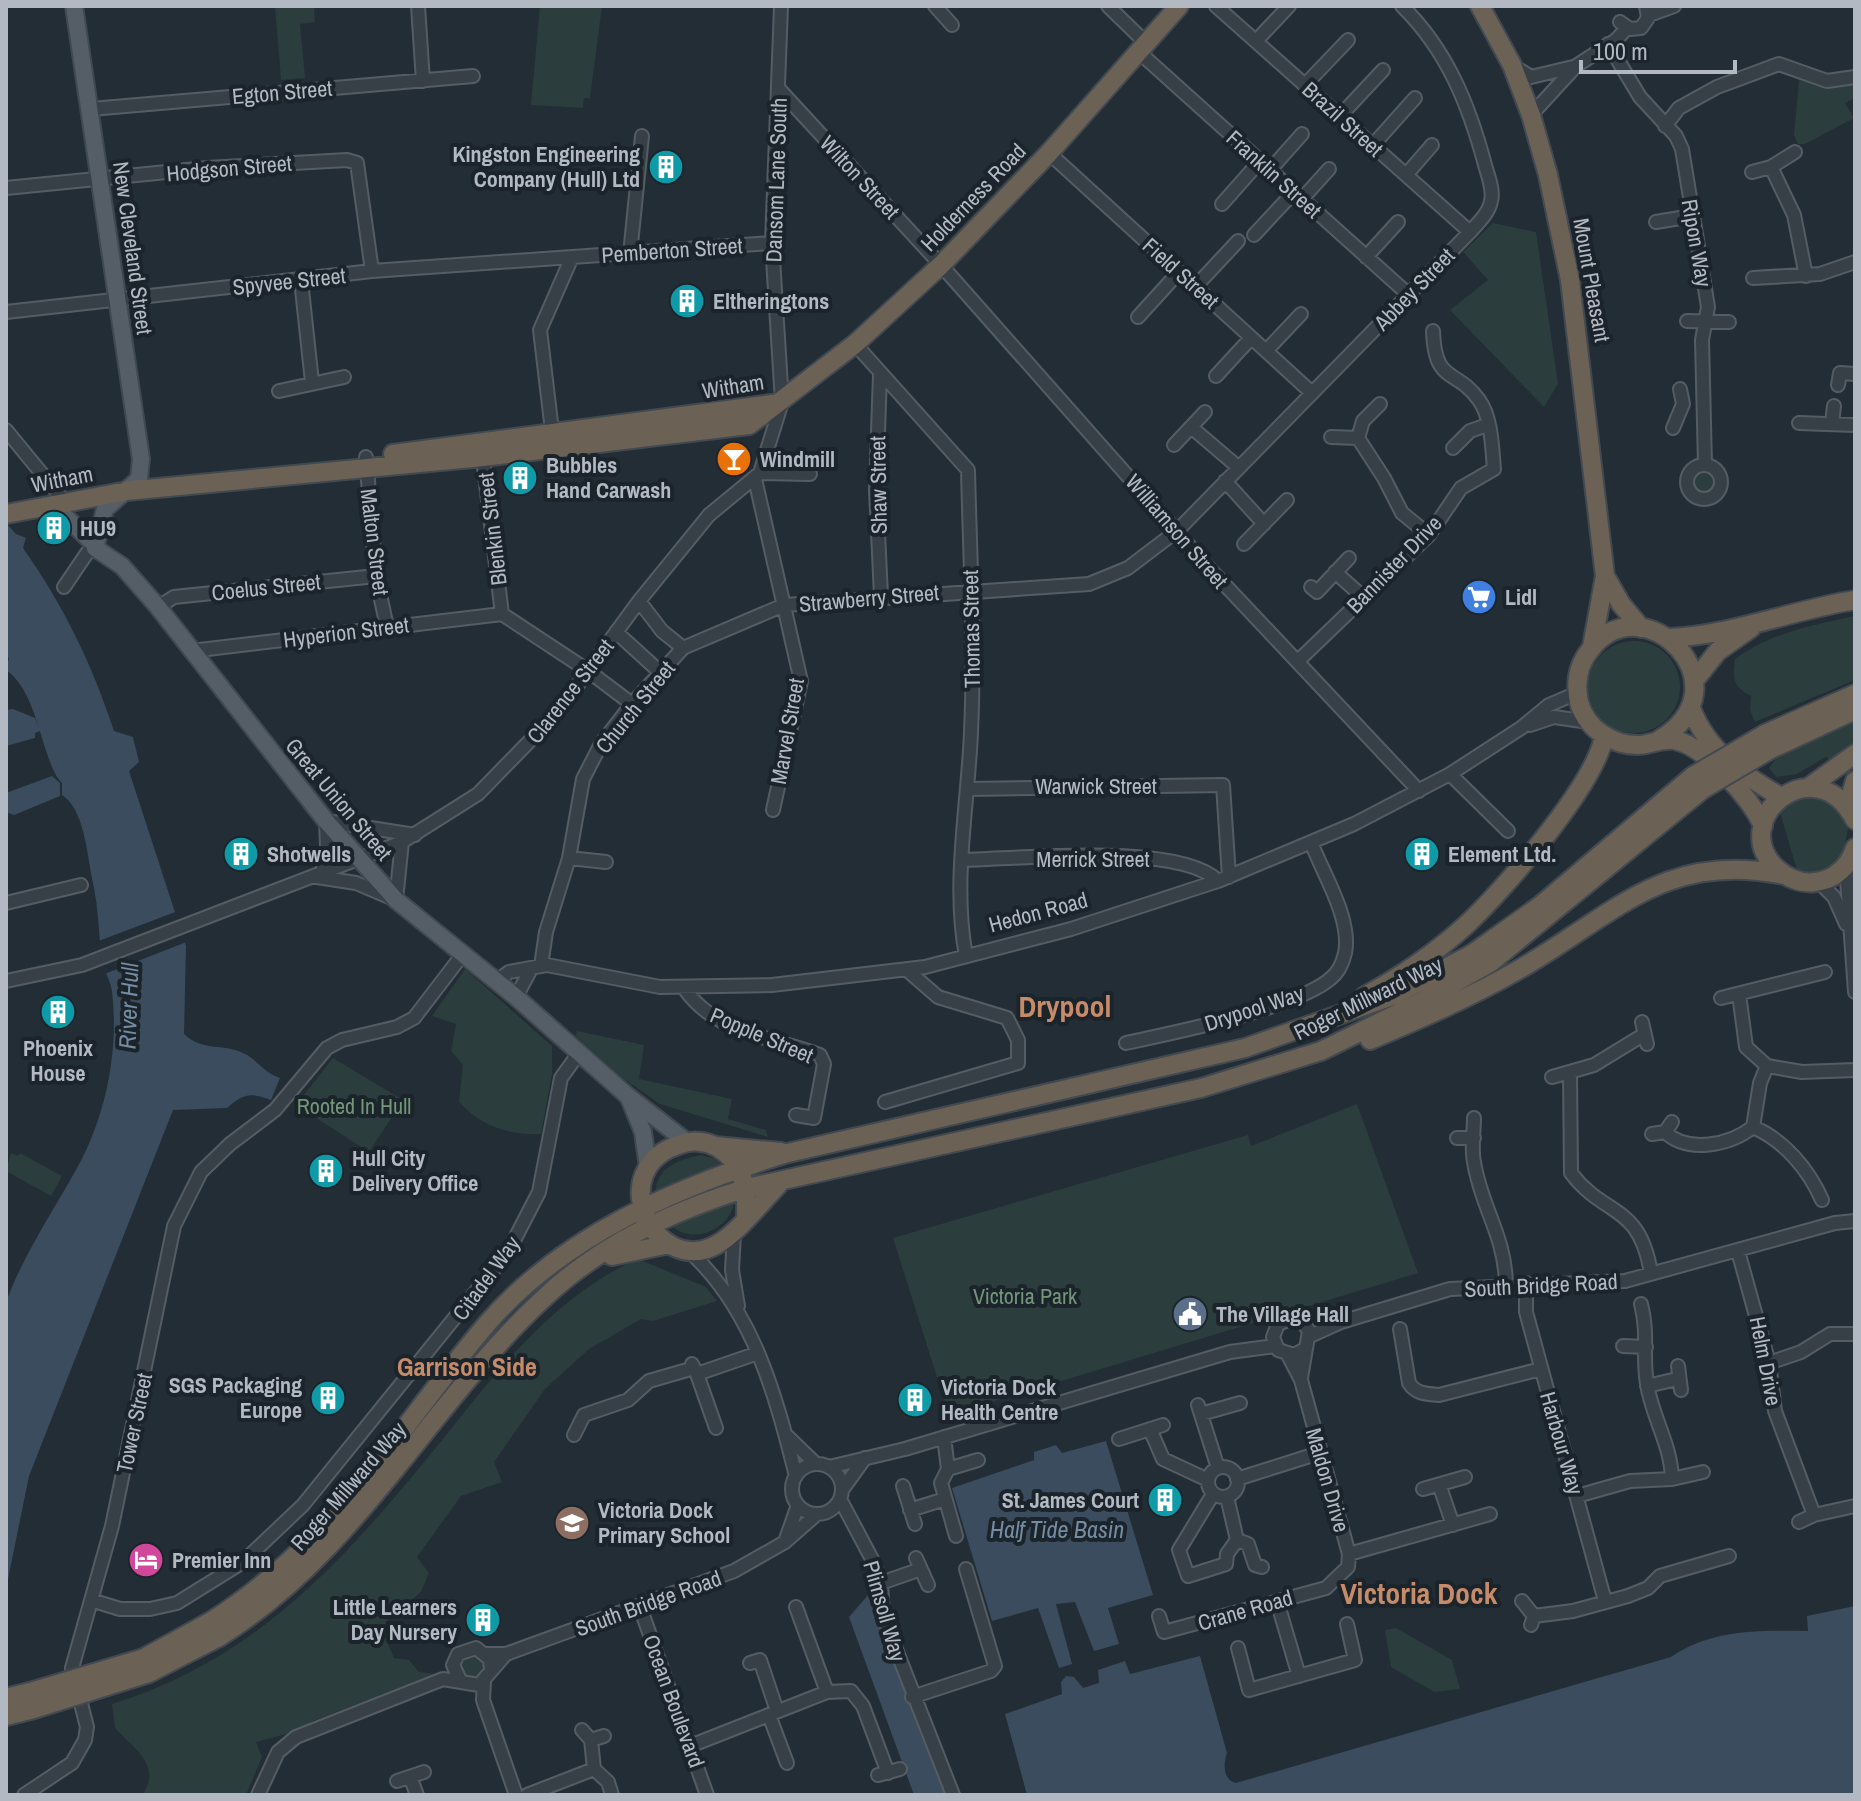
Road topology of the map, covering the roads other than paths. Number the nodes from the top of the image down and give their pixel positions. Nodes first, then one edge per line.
1 (74, 6) edge
2 (418, 6) edge
3 (426, 6) edge
4 (781, 6) edge
5 (935, 6) edge
6 (1108, 6) edge
7 (1179, 6) edge
8 (1216, 6) edge
9 (1289, 6) edge
10 (1402, 6) edge
11 (1480, 6) edge
12 (1669, 6) edge
13 (1620, 7) edge
14 (1648, 11) edge
15 (952, 25) dead end
16 (1624, 25) junction
17 (1348, 40) dead end
18 (1256, 41) junction
19 (1612, 42) junction
20 (1144, 48) junction
21 (1512, 65) junction
22 (1576, 66) junction
23 (1383, 70) dead end
24 (473, 76) dead end
25 (1855, 77) edge
26 (423, 81) junction
27 (1305, 85) junction
28 (779, 89) junction
29 (1415, 98) dead end
30 (91, 109) junction
31 (1531, 115) junction
32 (1340, 116) junction
33 (1665, 126) junction
34 (1302, 134) dead end
35 (642, 136) dead end
36 (1373, 145) junction
37 (1432, 145) dead end
38 (1795, 152) dead end
39 (1049, 153) junction
40 (1260, 161) junction
41 (1771, 167) junction
42 (1329, 169) dead end
43 (1270, 170) junction
44 (1752, 172) dead end
45 (1406, 175) junction
46 (100, 180) junction
47 (6, 188) edge
48 (1298, 196) junction
49 (1222, 204) dead end
50 (1692, 216) junction
51 (1655, 220) dead end
52 (1398, 222) dead end
53 (1470, 232) junction
54 (1254, 235) dead end
55 (1238, 241) dead end
56 (772, 243) junction
57 (630, 254) junction
58 (572, 257) junction
59 (1366, 257) junction
60 (1855, 262) edge
61 (941, 265) junction
62 (372, 271) junction
63 (1179, 272) junction
64 (1806, 276) junction
65 (1753, 278) dead end
66 (301, 280) junction
67 (1195, 287) junction
68 (1409, 295) junction
69 (117, 300) junction
70 (6, 312) edge
71 (1301, 314) dead end
72 (1138, 317) dead end
73 (1687, 321) dead end
74 (1706, 322) junction
75 (1729, 322) dead end
76 (1433, 331) dead end
77 (1251, 338) junction
78 (855, 344) junction
79 (1266, 351) junction
80 (1434, 358) junction
81 (1421, 363) dead end
82 (880, 374) junction
83 (1855, 374) edge
84 (1216, 376) dead end
85 (344, 377) dead end
86 (312, 382) junction
87 (1838, 385) dead end
88 (1680, 389) dead end
89 (279, 391) dead end
90 (1312, 393) junction
91 (782, 402) junction
92 (1380, 404) dead end
93 (1683, 404) junction
94 (1834, 406) dead end
95 (1706, 407) junction
96 (1205, 412) dead end
97 (1799, 423) dead end
98 (1832, 423) junction
99 (749, 425) junction
100 (1487, 425) junction
101 (1855, 425) edge
102 (1191, 427) junction
103 (1673, 428) dead end
104 (6, 430) edge
105 (1331, 437) dead end
106 (1358, 438) junction
107 (554, 442) junction
108 (1174, 445) dead end
109 (1453, 448) dead end
110 (482, 450) junction
111 (767, 454) junction
112 (366, 463) junction
113 (1705, 465) dead end
114 (1238, 467) junction
115 (810, 474) dead end
116 (758, 476) junction
117 (1225, 481) junction
118 (126, 491) junction
119 (1287, 500) dead end
120 (60, 504) junction
121 (6, 514) edge
122 (1264, 524) junction
123 (1178, 530) junction
124 (1429, 535) junction
125 (1244, 544) dead end
126 (94, 546) junction
127 (1349, 558) dead end
128 (1335, 572) junction
129 (376, 576) junction
130 (1605, 576) junction
131 (64, 587) dead end
132 (1311, 587) dead end
133 (970, 589) junction
134 (881, 596) junction
135 (1363, 597) junction
136 (1855, 600) edge
137 (639, 601) junction
138 (784, 605) junction
139 (158, 607) junction
140 (502, 614) junction
141 (1760, 622) junction
142 (387, 627) junction
143 (1641, 628) junction
144 (616, 632) junction
145 (1669, 638) junction
146 (1592, 647) junction
147 (683, 648) junction
148 (191, 651) junction
149 (1298, 661) junction
150 (587, 670) junction
151 (661, 673) junction
152 (1694, 681) junction
153 (1577, 693) junction
154 (1855, 694) edge
155 (632, 704) junction
156 (1691, 708) junction
157 (1855, 710) edge
158 (1589, 722) junction
159 (1521, 728) junction
160 (1604, 736) junction
161 (1659, 740) junction
162 (1768, 742) junction
163 (1855, 754) edge
164 (1450, 774) junction
165 (1855, 781) edge
166 (1698, 782) junction
167 (1809, 787) junction
168 (968, 789) junction
169 (1419, 791) junction
170 (1781, 797) junction
171 (773, 810) dead end
172 (1851, 813) edge
173 (326, 821) junction
174 (1763, 826) junction
175 (1508, 831) dead end
176 (415, 835) junction
177 (402, 842) junction
178 (1311, 842) junction
179 (1855, 848) edge
180 (569, 858) junction
181 (359, 859) junction
182 (962, 860) junction
183 (606, 862) dead end
184 (1846, 866) junction
185 (318, 875) junction
186 (1784, 875) junction
187 (1223, 879) junction
188 (1819, 882) junction
189 (81, 885) dead end
190 (6, 895) edge
191 (396, 900) junction
192 (6, 903) edge
193 (6, 909) edge
194 (1850, 934) junction
195 (463, 954) junction
196 (966, 956) junction
197 (536, 968) junction
198 (907, 970) junction
199 (1825, 972) dead end
200 (6, 981) edge
201 (497, 981) junction
202 (1855, 986) edge
203 (684, 988) junction
204 (1739, 994) junction
205 (516, 997) junction
206 (1721, 998) dead end
207 (1318, 1023) junction
208 (1644, 1033) dead end
209 (1126, 1043) dead end
210 (579, 1053) junction
211 (1767, 1066) junction
212 (1855, 1070) edge
213 (1570, 1074) junction
214 (1552, 1077) dead end
215 (1201, 1088) junction
216 (629, 1097) junction
217 (885, 1102) dead end
218 (796, 1115) dead end
219 (1474, 1118) dead end
220 (1753, 1127) junction
221 (1663, 1129) dead end
222 (1457, 1138) dead end
223 (1474, 1138) junction
224 (687, 1142) junction
225 (715, 1146) junction
226 (788, 1153) junction
227 (648, 1167) junction
228 (739, 1168) junction
229 (782, 1181) junction
230 (747, 1188) junction
231 (640, 1199) junction
232 (1822, 1200) dead end
233 (1855, 1211) edge
234 (746, 1216) junction
235 (1855, 1221) edge
236 (1835, 1223) junction
237 (649, 1226) junction
238 (734, 1234) junction
239 (669, 1244) junction
240 (688, 1250) junction
241 (1738, 1251) junction
242 (594, 1260) junction
243 (1651, 1273) junction
244 (1526, 1283) junction
245 (1506, 1284) junction
246 (1641, 1304) dead end
247 (739, 1309) junction
248 (1400, 1329) dead end
249 (1307, 1330) junction
250 (1855, 1335) edge
251 (1274, 1339) junction
252 (1623, 1346) dead end
253 (1646, 1347) junction
254 (1305, 1349) junction
255 (758, 1353) junction
256 (1288, 1355) junction
257 (1769, 1363) junction
258 (694, 1368) junction
259 (1541, 1369) junction
260 (1679, 1378) dead end
261 (1301, 1380) junction
262 (1647, 1386) junction
263 (1413, 1390) junction
264 (1403, 1401) dead end
265 (1240, 1403) dead end
266 (1163, 1425) dead end
267 (716, 1428) dead end
268 (1150, 1429) junction
269 (785, 1434) junction
270 (574, 1435) dead end
271 (944, 1437) junction
272 (1119, 1439) dead end
273 (1319, 1453) junction
274 (865, 1458) junction
275 (978, 1460) dead end
276 (822, 1465) junction
277 (1218, 1468) junction
278 (948, 1469) junction
279 (1703, 1472) dead end
280 (796, 1476) junction
281 (1465, 1477) dead end
282 (1237, 1479) junction
283 (1672, 1479) junction
284 (1208, 1480) junction
285 (903, 1486) dead end
286 (1440, 1487) junction
287 (1423, 1489) dead end
288 (841, 1494) junction
289 (1213, 1494) junction
290 (1577, 1496) junction
291 (1227, 1497) junction
292 (945, 1499) junction
293 (798, 1505) junction
294 (1855, 1506) edge
295 (910, 1510) junction
296 (821, 1513) junction
297 (1490, 1514) dead end
298 (1814, 1515) junction
299 (1799, 1522) dead end
300 (915, 1524) dead end
301 (1453, 1525) junction
302 (855, 1526) junction
303 (956, 1536) dead end
304 (1237, 1540) junction
305 (785, 1542) junction
306 (1707, 1548) dead end
307 (1349, 1554) junction
308 (1262, 1567) dead end
309 (966, 1569) dead end
310 (1340, 1578) joint
311 (881, 1583) junction
312 (928, 1585) dead end
313 (94, 1601) junction
314 (1277, 1601) junction
315 (1522, 1601) dead end
316 (1605, 1601) junction
317 (640, 1607) junction
318 (796, 1607) dead end
319 (1159, 1616) dead end
320 (1347, 1624) dead end
321 (214, 1630) junction
322 (1238, 1648) dead end
323 (487, 1654) junction
324 (506, 1654) junction
325 (750, 1663) dead end
326 (453, 1665) junction
327 (487, 1676) junction
328 (1299, 1676) junction
329 (443, 1679) junction
330 (463, 1683) junction
331 (827, 1692) junction
332 (912, 1697) junction
333 (6, 1698) edge
334 (483, 1700) junction
335 (773, 1713) junction
336 (6, 1716) edge
337 (592, 1735) dead end
338 (690, 1746) junction
339 (787, 1763) dead end
340 (594, 1769) junction
341 (424, 1772) dead end
342 (888, 1772) dead end
343 (411, 1779) junction
344 (397, 1781) dead end
345 (24, 1795) edge
346 (258, 1795) edge
347 (417, 1795) edge
348 (516, 1795) edge
349 (527, 1795) edge
350 (612, 1795) edge
351 (707, 1795) edge
352 (953, 1795) edge

1 - 30 main road, New Cleveland Street
2 - 3 street
2 - 26 street
4 - 28 street, Dansom Lane South
5 - 15 street
6 - 20 street, Franklin Street
7 - 20 highway, Holderness Road
8 - 18 street, Brazil Street
9 - 18 street
10 - 53 street, Abbey Street
11 - 21 highway, Mount Pleasant
12 - 14 street
13 - 16 street
14 - 16 street
16 - 19 street
17 - 27 street
18 - 27 street, Brazil Street
19 - 22 street
19 - 33 street, Ripon Way
20 - 39 highway, Holderness Road
20 - 40 street, Franklin Street
21 - 22 street
21 - 31 highway, Mount Pleasant
22 - 31 street
23 - 32 street
24 - 26 street, Egton Street
25 - 33 street
26 - 30 street, Egton Street
27 - 32 street, Brazil Street
28 - 56 street, Dansom Lane South
28 - 61 street, Wilton Street
29 - 36 street
30 - 46 main road, New Cleveland Street
31 - 130 highway, Mount Pleasant
32 - 36 street, Brazil Street
33 - 50 street, Ripon Way
34 - 43 street
35 - 57 street
36 - 45 street, Brazil Street
37 - 45 street
38 - 41 street
39 - 61 highway, Holderness Road
39 - 63 street, Field Street
40 - 43 street, Franklin Street
40 - 49 street
41 - 44 street
41 - 64 street
42 - 48 street
43 - 48 street, Franklin Street
45 - 53 street, Brazil Street
46 - 47 street, Hodgson Street
46 - 62 street, Hodgson Street
46 - 69 main road, New Cleveland Street
48 - 54 street
48 - 59 street, Franklin Street
50 - 51 street
50 - 74 street, Ripon Way
52 - 59 street
53 - 68 street, Abbey Street
55 - 67 street
56 - 57 street, Pemberton Street
56 - 91 street, Dansom Lane South
57 - 58 street, Pemberton Street
58 - 62 street, Spyvee Street
58 - 107 street
59 - 68 street, Franklin Street
60 - 64 street
61 - 78 highway, Holderness Road
61 - 123 street, Williamson Street
62 - 66 street, Spyvee Street
63 - 67 street, Field Street
63 - 72 street
64 - 65 street
66 - 69 street, Spyvee Street
66 - 86 street
67 - 77 street, Field Street
68 - 90 street, Abbey Street
69 - 70 street, Spyvee Street
69 - 118 main road, New Cleveland Street
71 - 79 street
73 - 74 street
74 - 75 street
74 - 95 street, Ripon Way
76 - 80 street
77 - 79 street, Field Street
77 - 84 street
78 - 82 street, Thomas Street
78 - 91 highway, Holderness Road
79 - 90 street, Field Street
80 - 81 street
80 - 100 street, Bannister Drive
82 - 133 street, Thomas Street
82 - 134 street, Shaw Street
83 - 87 street
85 - 86 street
86 - 89 street
88 - 93 street
90 - 114 street, Abbey Street
91 - 99 highway, Witham
91 - 107 highway, Witham
91 - 111 street
92 - 106 street
93 - 95 street
93 - 103 street
94 - 98 street
95 - 113 street, Ripon Way
96 - 102 street
97 - 98 street
98 - 101 street
99 - 107 highway, Witham
99 - 111 street
100 - 109 street
100 - 124 street, Bannister Drive
102 - 108 street
102 - 114 street
104 - 120 street
105 - 106 street
106 - 124 street
107 - 110 highway, Witham
110 - 112 highway, Witham
110 - 140 street, Blenkin Street
111 - 116 street
112 - 118 highway, Witham
112 - 129 street, Malton Street
114 - 117 street, Abbey Street
115 - 116 street
116 - 137 street, Clarence Street
116 - 138 street, Marvel Street
117 - 122 street
117 - 123 street, Abbey Street
118 - 120 highway, Witham
118 - 126 main road
119 - 122 street
120 - 121 highway, Witham
120 - 126 main road, Great Union Street
122 - 125 street
123 - 133 street, Strawberry Street
123 - 149 street, Williamson Street
124 - 135 street, Bannister Drive
126 - 131 street
126 - 139 main road, Great Union Street
127 - 128 street
128 - 132 street
128 - 135 street
129 - 139 street, Coelus Street
129 - 142 street, Malton Street
130 - 143 highway
130 - 146 highway
133 - 134 street, Strawberry Street
133 - 168 street, Thomas Street
134 - 138 street, Strawberry Street
135 - 149 street, Bannister Drive
136 - 141 highway
137 - 144 street, Clarence Street
137 - 147 street
138 - 147 street, Church Street
138 - 171 street, Marvel Street
139 - 148 main road, Great Union Street
140 - 142 street, Hyperion Street
140 - 150 street
141 - 145 highway
141 - 152 highway
142 - 148 street, Hyperion Street
143 - 145 highway
143 - 146 highway
144 - 150 street, Clarence Street
144 - 151 street
145 - 152 highway
146 - 153 highway
147 - 151 street, Church Street
148 - 173 main road, Great Union Street
149 - 169 street, Williamson Street
150 - 155 street
150 - 176 street, Clarence Street
151 - 155 street, Church Street
152 - 156 highway
153 - 158 highway
153 - 159 street, Hedon Road
154 - 162 highway, Roger Millward Way
155 - 180 street, Church Street
156 - 161 highway
156 - 170 highway
157 - 162 highway, Roger Millward Way
158 - 159 street, Hedon Road
158 - 160 highway
159 - 164 street, Hedon Road
160 - 161 highway
160 - 207 highway
161 - 174 highway
162 - 166 highway, Roger Millward Way, bridge
163 - 167 highway
164 - 169 street, Hedon Road
164 - 175 street
165 - 172 highway
166 - 207 highway, Roger Millward Way
166 - 215 highway, Roger Millward Way
167 - 170 highway
167 - 172 highway
168 - 182 street, Thomas Street
168 - 187 street, Warwick Street
169 - 178 street, Hedon Road
170 - 174 highway
173 - 176 street
173 - 181 main road, Great Union Street
173 - 185 street
174 - 186 highway
176 - 177 street, Clarence Street
177 - 181 street, Clarence Street
177 - 191 street
178 - 187 street, Hedon Road
178 - 209 street, Drypool Way
179 - 184 highway
180 - 183 street
180 - 197 street, Church Street
181 - 185 street, Clarence Street
181 - 191 main road, Great Union Street
182 - 187 street, Merrick Street
182 - 196 street, Thomas Street
184 - 188 highway
184 - 194 street
185 - 191 street
185 - 200 street, Clarence Street
186 - 188 highway
186 - 215 highway
187 - 196 street, Hedon Road
188 - 194 street
189 - 192 street
190 - 192 street
191 - 195 main road, Great Union Street
192 - 193 street
194 - 202 street
195 - 201 main road, Great Union Street
195 - 313 street, Tower Street
196 - 198 street, Hedon Road
197 - 201 street, Hedon Road
197 - 203 street, Hedon Road
197 - 205 street
198 - 203 street, Hedon Road
198 - 217 street
199 - 204 street
201 - 205 main road, Great Union Street
203 - 218 street, Popple Street
204 - 206 street
204 - 211 street
205 - 210 main road, Great Union Street
207 - 226 highway, Roger Millward Way
208 - 213 street
210 - 216 main road, Great Union Street
210 - 313 street, Citadel Way
211 - 212 street
211 - 220 street
213 - 214 street
213 - 243 street
215 - 229 highway, Roger Millward Way
216 - 224 main road, Great Union Street
216 - 227 main road, Great Union Street
219 - 223 street
220 - 221 street
220 - 232 street
222 - 223 street
223 - 245 street
224 - 225 highway, Roger Millward Way
224 - 227 highway
225 - 226 highway, Roger Millward Way
225 - 228 highway
226 - 228 highway, Roger Millward Way
227 - 231 highway
228 - 230 highway
228 - 231 highway, Roger Millward Way
229 - 230 highway, Roger Millward Way
229 - 234 highway
230 - 234 highway
230 - 237 highway, Roger Millward Way
231 - 237 highway
231 - 321 highway, Roger Millward Way
233 - 236 street, South Bridge Road
234 - 238 highway
235 - 236 street, South Bridge Road
236 - 241 street, South Bridge Road
237 - 239 highway
237 - 242 highway, Roger Millward Way
238 - 240 highway
238 - 247 street
239 - 240 highway
239 - 242 highway, Roger Millward Way
240 - 247 street
241 - 243 street, South Bridge Road
241 - 257 street, Helm Drive
242 - 321 highway, Roger Millward Way
243 - 244 street, South Bridge Road
244 - 245 street, South Bridge Road
244 - 259 street, Harbour Way
245 - 249 street, South Bridge Road
246 - 253 street
247 - 255 street
248 - 263 street
249 - 251 street, South Bridge Road
249 - 254 street, Maldon Drive
250 - 257 street
251 - 256 street
251 - 271 street
252 - 253 street
253 - 262 street
254 - 256 street
254 - 261 street, Maldon Drive
255 - 258 street
255 - 269 street
256 - 261 street, Maldon Drive
257 - 298 street, Helm Drive
258 - 267 street
258 - 270 street
259 - 263 street
259 - 290 street, Harbour Way
260 - 262 street
261 - 273 street, Maldon Drive
262 - 283 street
263 - 264 street
265 - 277 street
266 - 268 street
268 - 272 street
268 - 284 street
269 - 276 street
269 - 280 street
271 - 274 street
271 - 278 street
273 - 282 street
273 - 307 street, Maldon Drive
274 - 276 street
274 - 288 street
275 - 278 street
276 - 280 street
276 - 288 street
277 - 282 street
277 - 284 street
278 - 292 street
279 - 283 street
280 - 293 street
281 - 286 street
282 - 291 street
283 - 290 street
284 - 289 street
285 - 295 street
286 - 287 street
286 - 301 street
288 - 296 street
288 - 302 street, Plimsoll Way
289 - 291 street
289 - 304 street
290 - 316 street, Harbour Way
291 - 304 street
292 - 295 street
292 - 303 street
293 - 296 street
293 - 305 street
294 - 298 street
295 - 300 street
296 - 302 street
296 - 305 street, South Bridge Road
297 - 301 street
298 - 299 street
301 - 307 street
302 - 311 street, Plimsoll Way
304 - 308 street
305 - 317 street, South Bridge Road
306 - 316 street
307 - 310 street, Maldon Drive
309 - 332 street
310 - 314 street, Crane Road
311 - 312 street
311 - 332 street, Plimsoll Way
313 - 345 street, Tower Street
314 - 319 street, Crane Road
314 - 328 street
315 - 316 street
317 - 324 street, South Bridge Road
317 - 338 street, Ocean Boulevard
318 - 331 street
320 - 328 street
321 - 333 highway, Roger Millward Way, bridge
321 - 336 highway, Roger Millward Way, bridge
322 - 328 street
323 - 324 street, South Bridge Road
323 - 326 street
323 - 327 street
324 - 327 street, South Bridge Road
325 - 335 street
326 - 329 street
326 - 330 street
327 - 330 street
327 - 334 street
329 - 330 street
329 - 346 street
330 - 334 street
331 - 335 street
331 - 342 street
332 - 352 street, Plimsoll Way
334 - 348 street
335 - 338 street
335 - 339 street
337 - 340 street
338 - 351 street, Ocean Boulevard
340 - 349 street
340 - 350 street
341 - 343 street
343 - 344 street
343 - 347 street

